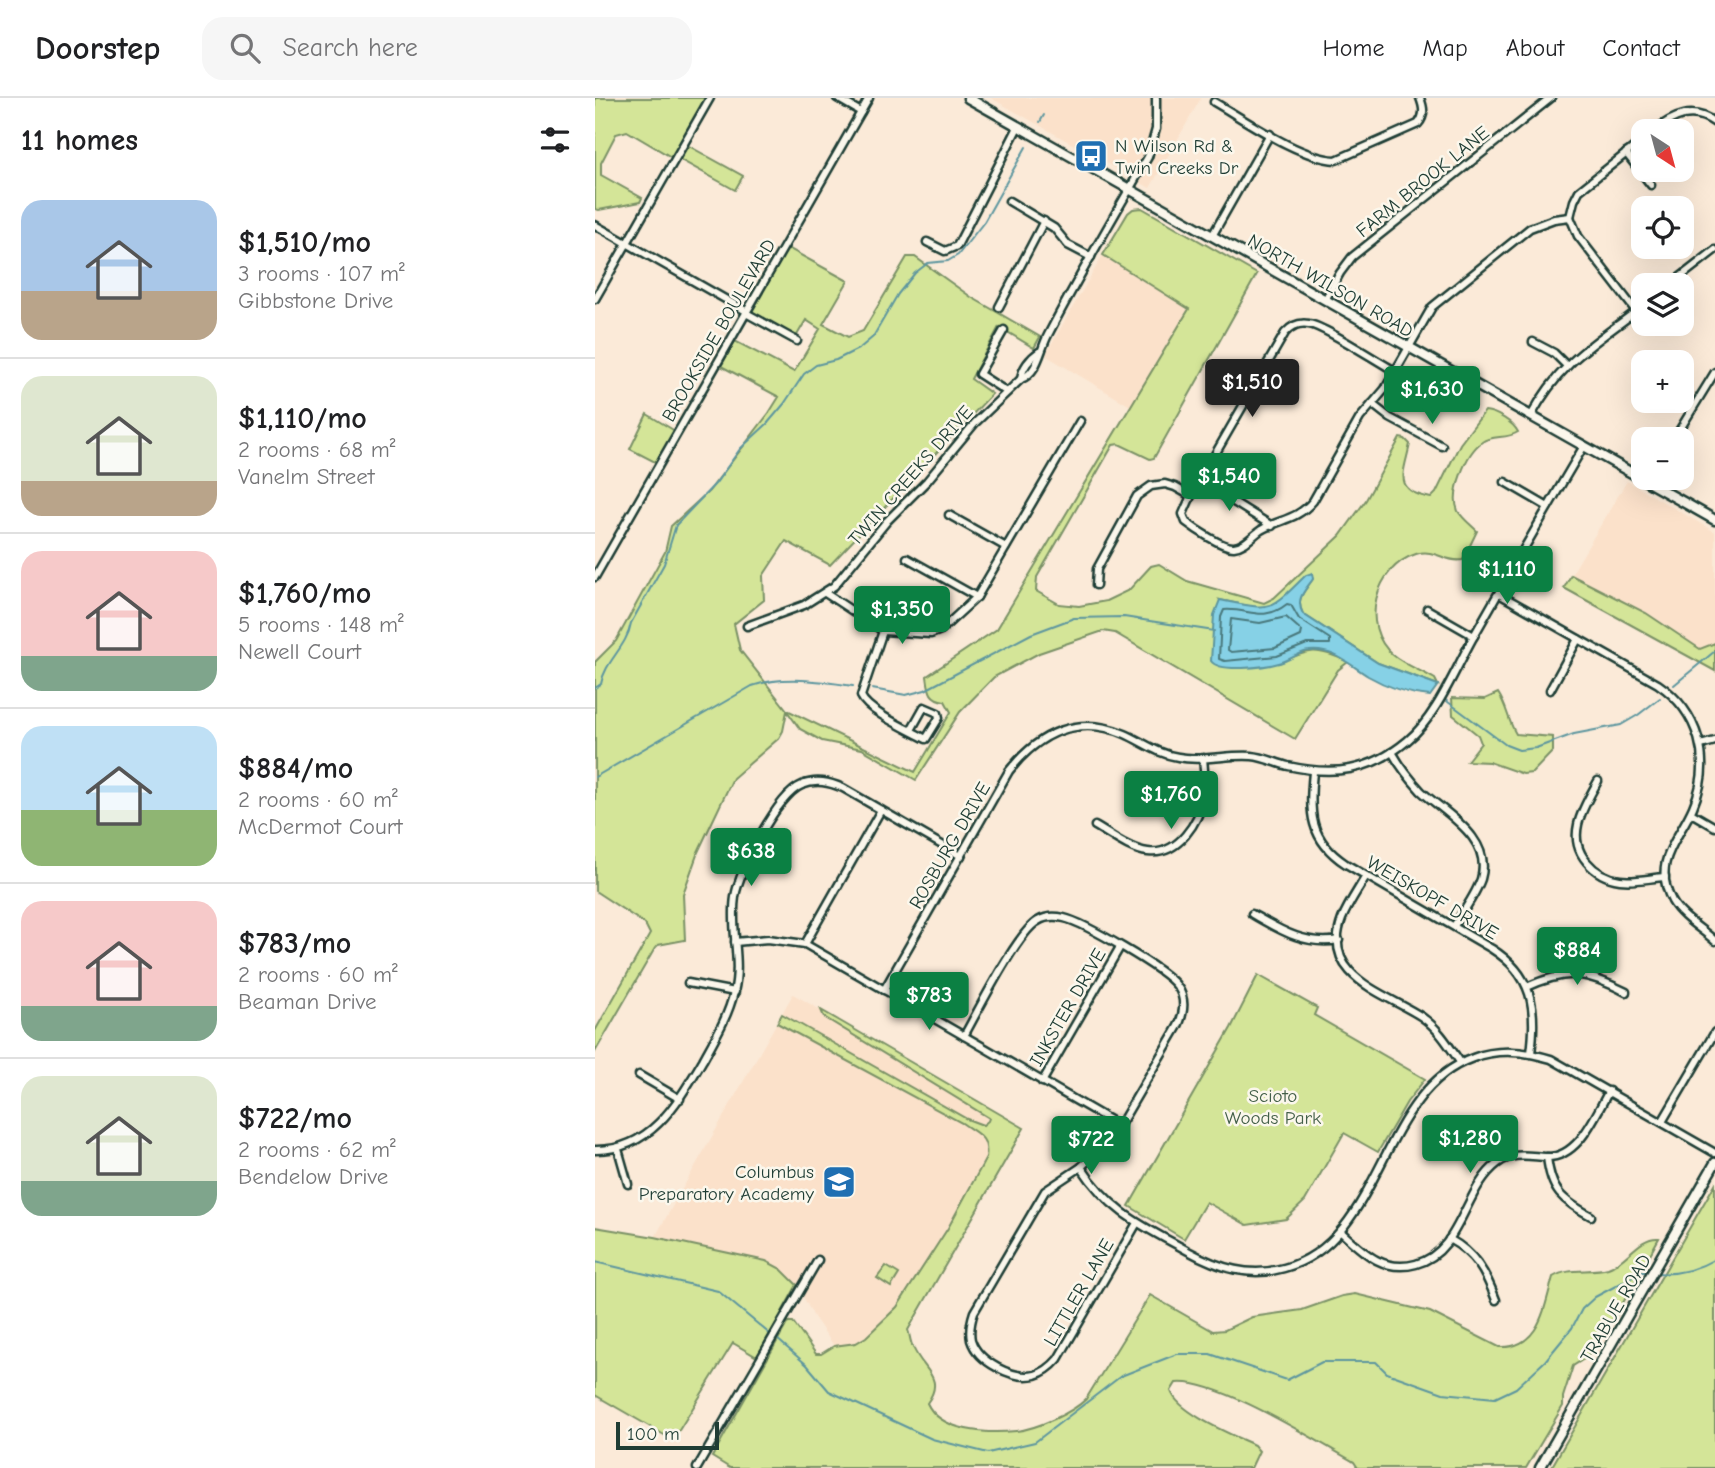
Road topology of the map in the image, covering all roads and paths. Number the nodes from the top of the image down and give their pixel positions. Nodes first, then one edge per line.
1 (710, 98) edge
2 (837, 98) edge
3 (869, 98) edge
4 (968, 98) edge
5 (1156, 98) edge
6 (1420, 98) edge
7 (1551, 98) edge
8 (1214, 102) dead end
9 (861, 112) junction
10 (1669, 119) edge
11 (1715, 122) edge
12 (1018, 127) junction
13 (1270, 134) junction
14 (1631, 149) edge
15 (1626, 153) junction
16 (1651, 185) dead end
17 (1130, 189) junction
18 (1009, 201) dead end
19 (1570, 217) junction
20 (1044, 221) junction
21 (595, 225) edge
22 (1212, 236) junction
23 (927, 242) dead end
24 (626, 243) junction
25 (1715, 250) edge
26 (1091, 257) junction
27 (1685, 273) edge
28 (595, 299) edge
29 (1325, 300) junction
30 (1631, 305) edge
31 (999, 307) dead end
32 (746, 312) junction
33 (1631, 313) edge
34 (1004, 330) dead end
35 (797, 341) dead end
36 (1533, 342) dead end
37 (1408, 347) junction
38 (1566, 365) junction
39 (1395, 371) junction
40 (1715, 372) edge
41 (1007, 392) junction
42 (1372, 404) junction
43 (1531, 416) junction
44 (1080, 421) dead end
45 (1681, 427) edge
46 (1442, 446) dead end
47 (1584, 446) junction
48 (1631, 470) edge
49 (1200, 481) junction
50 (1505, 482) dead end
51 (1667, 490) edge
52 (1191, 496) junction
53 (1548, 507) junction
54 (949, 515) dead end
55 (1715, 520) edge
56 (1272, 526) junction
57 (1006, 547) junction
58 (907, 558) dead end
59 (595, 578) edge
60 (1096, 585) dead end
61 (825, 593) junction
62 (1499, 594) junction
63 (977, 597) junction
64 (1427, 609) dead end
65 (747, 626) dead end
66 (883, 631) junction
67 (1474, 636) junction
68 (1578, 639) junction
69 (1550, 690) dead end
70 (911, 730) junction
71 (1715, 741) edge
72 (1701, 745) junction
73 (1392, 752) junction
74 (1203, 758) junction
75 (1313, 772) junction
76 (1598, 781) dead end
77 (881, 810) junction
78 (1691, 813) junction
79 (1095, 826) dead end
80 (1715, 827) edge
81 (961, 856) junction
82 (1366, 876) junction
83 (1665, 877) junction
84 (1252, 914) dead end
85 (1454, 926) junction
86 (1339, 940) junction
87 (1715, 941) edge
88 (735, 942) junction
89 (804, 944) junction
90 (1120, 947) junction
91 (688, 983) dead end
92 (1527, 986) junction
93 (884, 990) junction
94 (734, 992) junction
95 (1626, 992) dead end
96 (1715, 1032) edge
97 (964, 1036) junction
98 (1531, 1053) junction
99 (1460, 1062) junction
100 (639, 1075) dead end
101 (1042, 1082) junction
102 (1609, 1091) junction
103 (680, 1099) junction
104 (1663, 1122) junction
105 (1120, 1126) junction
106 (618, 1149) junction
107 (595, 1150) edge
108 (1715, 1153) edge
109 (1547, 1157) junction
110 (1715, 1163) edge
111 (1081, 1167) junction
112 (628, 1184) dead end
113 (1591, 1216) dead end
114 (1137, 1223) junction
115 (1341, 1232) junction
116 (1449, 1239) junction
117 (818, 1260) dead end
118 (1496, 1300) dead end
119 (697, 1468) edge
120 (1540, 1468) edge

1 - 24 street
2 - 9 street
3 - 9 street, BROOKSIDE BOULEVARD
4 - 12 main road, NORTH WILSON ROAD
5 - 17 street, TWIN CREEKS DRIVE
6 - 13 street
7 - 29 street, FARM BROOK LANE
8 - 13 street
9 - 32 street, BROOKSIDE BOULEVARD
10 - 11 street
12 - 17 main road, NORTH WILSON ROAD
12 - 23 street
13 - 22 street
14 - 15 street
15 - 16 street
15 - 19 street
17 - 22 main road, NORTH WILSON ROAD
17 - 26 street, TWIN CREEKS DRIVE
18 - 20 street
19 - 30 street
19 - 37 street
20 - 26 street
20 - 31 street
21 - 24 street
22 - 29 main road, NORTH WILSON ROAD
24 - 28 street
24 - 32 street
25 - 27 street
26 - 41 street, TWIN CREEKS DRIVE
29 - 37 main road, NORTH WILSON ROAD
32 - 35 street
32 - 59 street, BROOKSIDE BOULEVARD
33 - 38 street
34 - 41 street
36 - 38 street
37 - 39 street
37 - 43 main road, NORTH WILSON ROAD
38 - 43 street
39 - 42 street
39 - 49 street
40 - 45 street
41 - 61 street, TWIN CREEKS DRIVE
42 - 46 street
42 - 56 street
43 - 47 main road, NORTH WILSON ROAD
44 - 57 street
47 - 48 main road, NORTH WILSON ROAD
47 - 53 street
49 - 52 street
49 - 56 street
50 - 53 street
51 - 55 main road, NORTH WILSON ROAD
52 - 56 street
52 - 60 street
53 - 62 street
54 - 57 street
57 - 63 street
58 - 63 street
61 - 65 street, TWIN CREEKS DRIVE
61 - 66 street
62 - 67 street
62 - 68 street
63 - 66 street
64 - 67 street
66 - 70 street
67 - 73 street
68 - 69 street
68 - 72 street
70 - 70 street
71 - 72 street
72 - 78 street
73 - 75 street
73 - 85 street
74 - 75 street
74 - 79 street
74 - 81 street, ROSBURG DRIVE
75 - 82 street, WEISKOPF DRIVE
76 - 83 street
77 - 81 street
77 - 88 street
77 - 89 street
78 - 80 street
78 - 83 street
81 - 93 street, ROSBURG DRIVE
82 - 85 street, WEISKOPF DRIVE
82 - 86 street
83 - 87 street
84 - 86 street
85 - 92 street, WEISKOPF DRIVE
86 - 99 street
88 - 89 street
88 - 94 street
89 - 93 street
90 - 97 street
90 - 101 street, INKSTER DRIVE
90 - 105 street
91 - 94 street
92 - 95 street
92 - 98 street, WEISKOPF DRIVE
93 - 97 street
94 - 103 street
96 - 104 street
97 - 101 street
98 - 99 street
98 - 102 street
99 - 115 street
100 - 103 street
101 - 105 street
102 - 104 street
102 - 109 street
103 - 106 street
104 - 108 street
105 - 111 street
106 - 107 street
106 - 112 street
109 - 113 street
109 - 116 street
110 - 120 main road, TRABUE ROAD
111 - 114 street
111 - 114 street, LITTLER LANE
114 - 115 street
115 - 116 street
116 - 118 street
117 - 119 street

